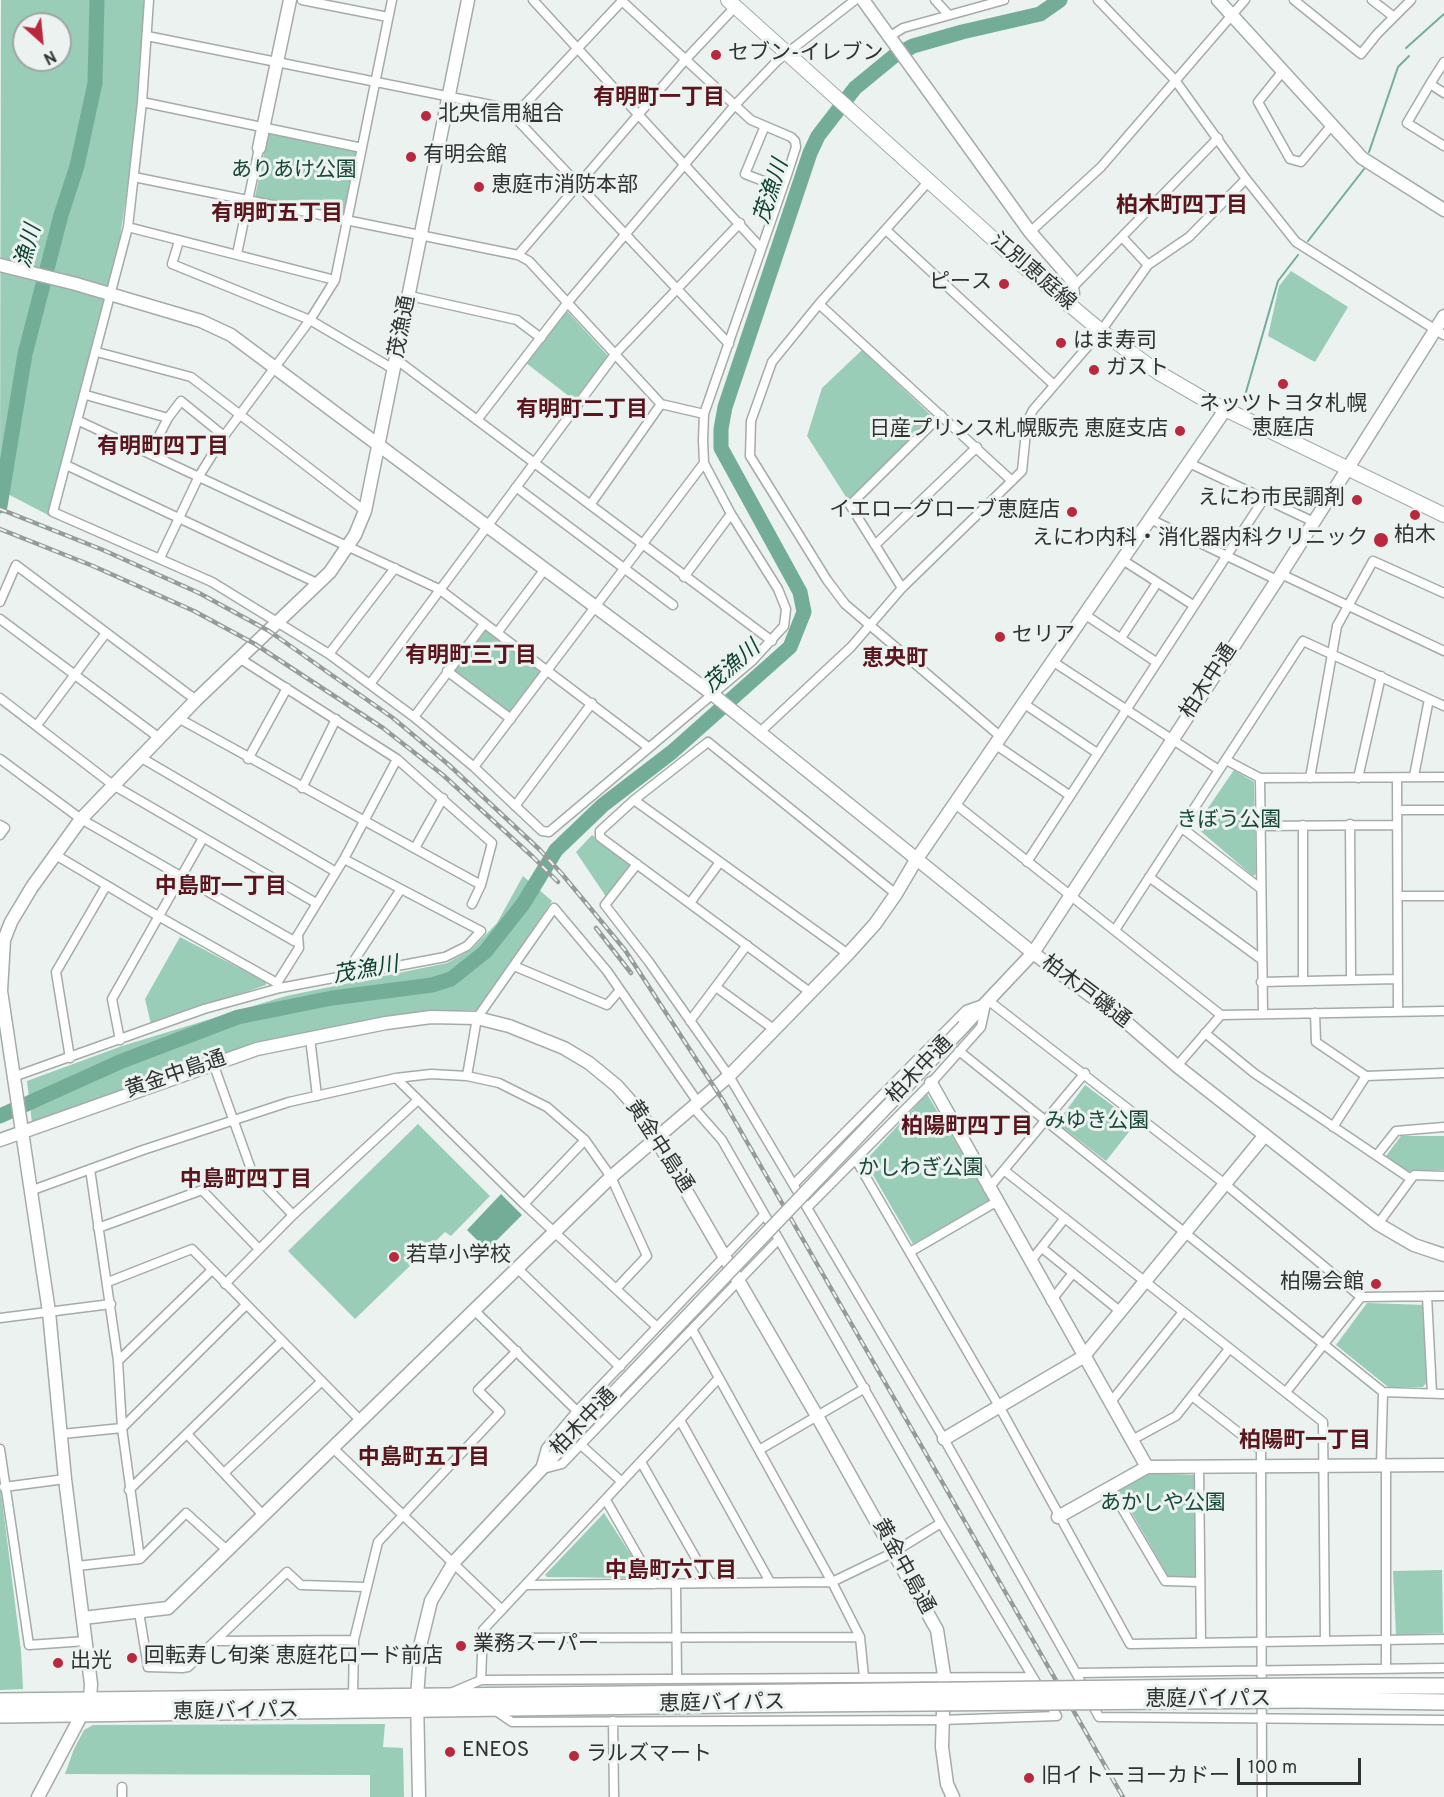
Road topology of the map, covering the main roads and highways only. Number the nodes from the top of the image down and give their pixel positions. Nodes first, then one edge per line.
1 (732, 3) edge
2 (1444, 515) edge
3 (1444, 1686) edge
4 (1301, 1693) junction
5 (800, 1698) junction
6 (0, 1701) edge
7 (1444, 1702) edge
8 (418, 1703) junction
9 (0, 1715) edge

1 - 2 main road, 江別恵庭線
3 - 4 highway, 恵庭バイパス
4 - 5 highway, 恵庭バイパス, bridge
4 - 7 highway, 恵庭バイパス
5 - 8 highway, 恵庭バイパス
5 - 8 highway, 恵庭バイパス
6 - 8 highway, 恵庭バイパス
8 - 9 highway, 恵庭バイパス

